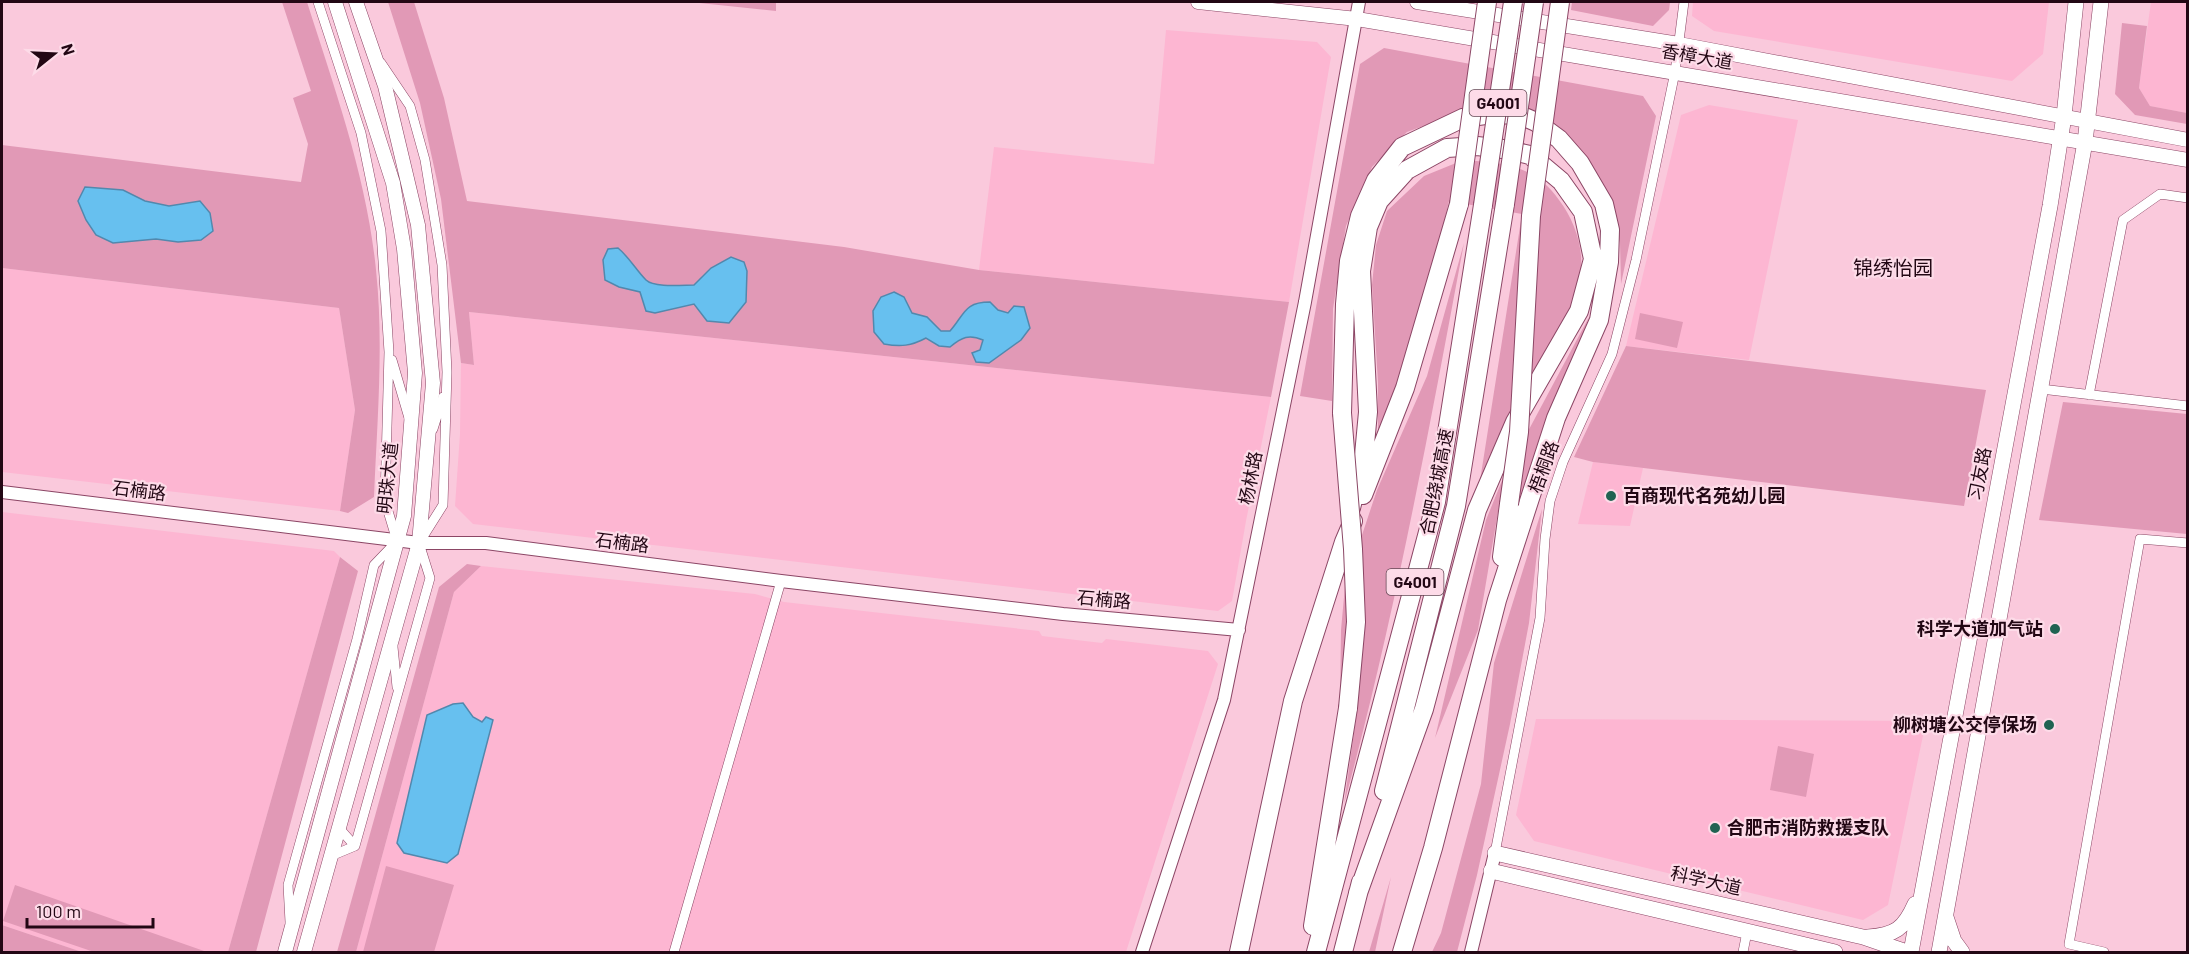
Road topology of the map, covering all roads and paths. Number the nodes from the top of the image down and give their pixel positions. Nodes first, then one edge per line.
1 (318, 2) edge
2 (335, 2) edge
3 (356, 2) edge
4 (1198, 2) edge
5 (1359, 2) edge
6 (1417, 2) edge
7 (1487, 2) edge
8 (1513, 2) edge
9 (1534, 2) edge
10 (1560, 2) edge
11 (1684, 2) edge
12 (2076, 2) edge
13 (2101, 2) edge
14 (1357, 18) junction
15 (1679, 44) junction
16 (374, 53) junction
17 (1675, 72) junction
18 (2064, 116) junction
19 (2089, 121) junction
20 (2061, 138) junction
21 (2187, 140) edge
22 (2085, 142) junction
23 (2187, 160) edge
24 (2187, 198) edge
25 (389, 352) junction
26 (447, 384) junction
27 (2041, 389) junction
28 (2089, 396) junction
29 (2187, 406) edge
30 (411, 426) junction
31 (427, 452) junction
32 (2, 492) edge
33 (397, 541) junction
34 (1344, 542) junction
35 (419, 543) junction
36 (2187, 543) edge
37 (781, 581) junction
38 (1497, 600) junction
39 (1239, 630) junction
40 (372, 635) junction
41 (392, 639) junction
42 (346, 679) junction
43 (398, 692) junction
44 (339, 828) junction
45 (355, 846) junction
46 (1495, 853) junction
47 (331, 856) junction
48 (1491, 871) junction
49 (1923, 888) junction
50 (1358, 893) junction
51 (1945, 917) junction
52 (1748, 932) junction
53 (290, 934) junction
54 (1863, 938) junction
55 (1402, 950) edge
56 (285, 952) edge
57 (304, 952) edge
58 (674, 952) edge
59 (1142, 952) edge
60 (1239, 952) edge
61 (1309, 952) edge
62 (1316, 952) edge
63 (1342, 952) edge
64 (1471, 952) edge
65 (1743, 952) edge
66 (1835, 952) edge
67 (1909, 952) edge
68 (1939, 952) edge
69 (1962, 952) edge
70 (2104, 952) edge

1 - 25 street
2 - 30 main road, 明珠大道
3 - 16 main road, 明珠大道
4 - 14 main road, 香樟大道
5 - 14 street, 杨林路
6 - 15 main road, 香樟大道
7 - 34 highway, bridge
8 - 62 highway, 合肥绕城高速 / G4001, bridge
9 - 50 highway, 合肥绕城高速 / G4001, bridge
10 - 38 highway, bridge
11 - 15 street, 梧桐路
12 - 18 main road, 习友路
13 - 19 main road
14 - 17 main road, 香樟大道
14 - 39 street, 杨林路
15 - 17 street, 梧桐路
15 - 18 main road, 香樟大道
16 - 26 street
16 - 31 main road, 明珠大道
17 - 20 main road, 香樟大道
17 - 46 street, 梧桐路
18 - 19 main road, 香樟大道
18 - 20 main road, 习友路
19 - 21 main road, 香樟大道
19 - 22 main road
20 - 22 main road, 香樟大道
20 - 49 main road, 习友路
22 - 23 main road, 香樟大道
22 - 27 main road
24 - 28 street
25 - 30 street
25 - 33 street
26 - 31 street
26 - 35 street
27 - 28 street
27 - 51 main road
28 - 29 street
30 - 33 main road, 明珠大道
31 - 35 main road, 明珠大道
32 - 33 street, 石楠路
33 - 35 street, 石楠路
33 - 40 main road, 明珠大道
33 - 42 street
34 - 50 highway
34 - 60 highway
35 - 37 street, 石楠路
35 - 41 main road, 明珠大道
35 - 43 street
36 - 70 street
37 - 39 street, 石楠路
37 - 58 street
38 - 55 highway
38 - 61 highway, bridge
39 - 59 street, 杨林路
40 - 42 street
40 - 53 main road, 明珠大道
41 - 43 street
41 - 44 main road, 明珠大道
42 - 53 street
43 - 45 street
44 - 45 street
44 - 47 main road, 明珠大道
45 - 47 street
46 - 48 street, 梧桐路
46 - 54 main road, 科学大道
47 - 57 main road, 明珠大道
48 - 52 main road
48 - 64 street, 梧桐路
49 - 54 main road
49 - 67 main road, 习友路
50 - 63 highway, 合肥绕城高速 / G4001
51 - 68 main road
51 - 69 main road
52 - 65 street
52 - 66 main road
53 - 56 main road, 明珠大道
54 - 67 main road, 科学大道

